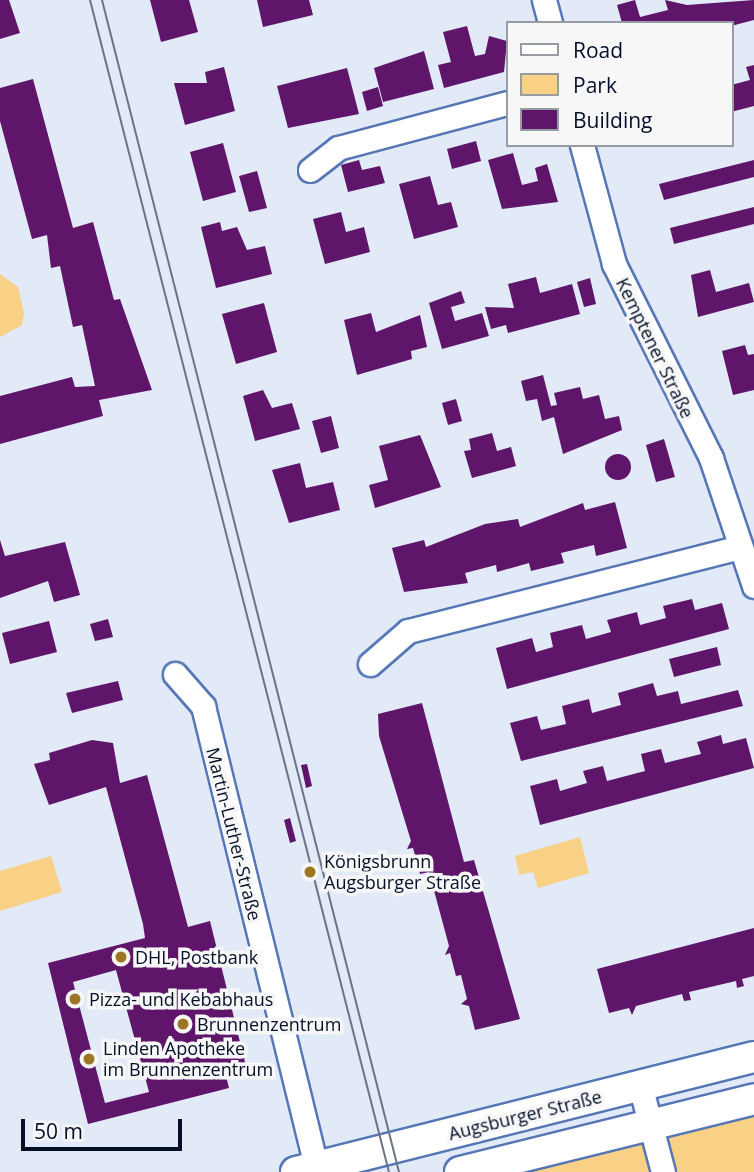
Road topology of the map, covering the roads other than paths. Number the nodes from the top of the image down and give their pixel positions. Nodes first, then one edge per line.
1 (544, 0) edge
2 (549, 21) edge
3 (505, 104) edge
4 (583, 147) edge
5 (310, 170) dead end
6 (741, 547) junction
7 (754, 586) edge
8 (370, 664) dead end
9 (175, 674) dead end
10 (754, 1057) edge
11 (640, 1085) junction
12 (754, 1099) edge
13 (650, 1126) junction
14 (306, 1169) edge
15 (460, 1172) edge
16 (663, 1172) edge

1 - 2 street
3 - 5 street
4 - 6 street, Kemptener Straße
6 - 7 street, Kemptener Straße
6 - 8 street
9 - 14 street, Martin-Luther-Straße
10 - 11 street, Augsburger Straße
11 - 13 street
11 - 14 street, Augsburger Straße
12 - 13 street
13 - 15 street
13 - 16 street

